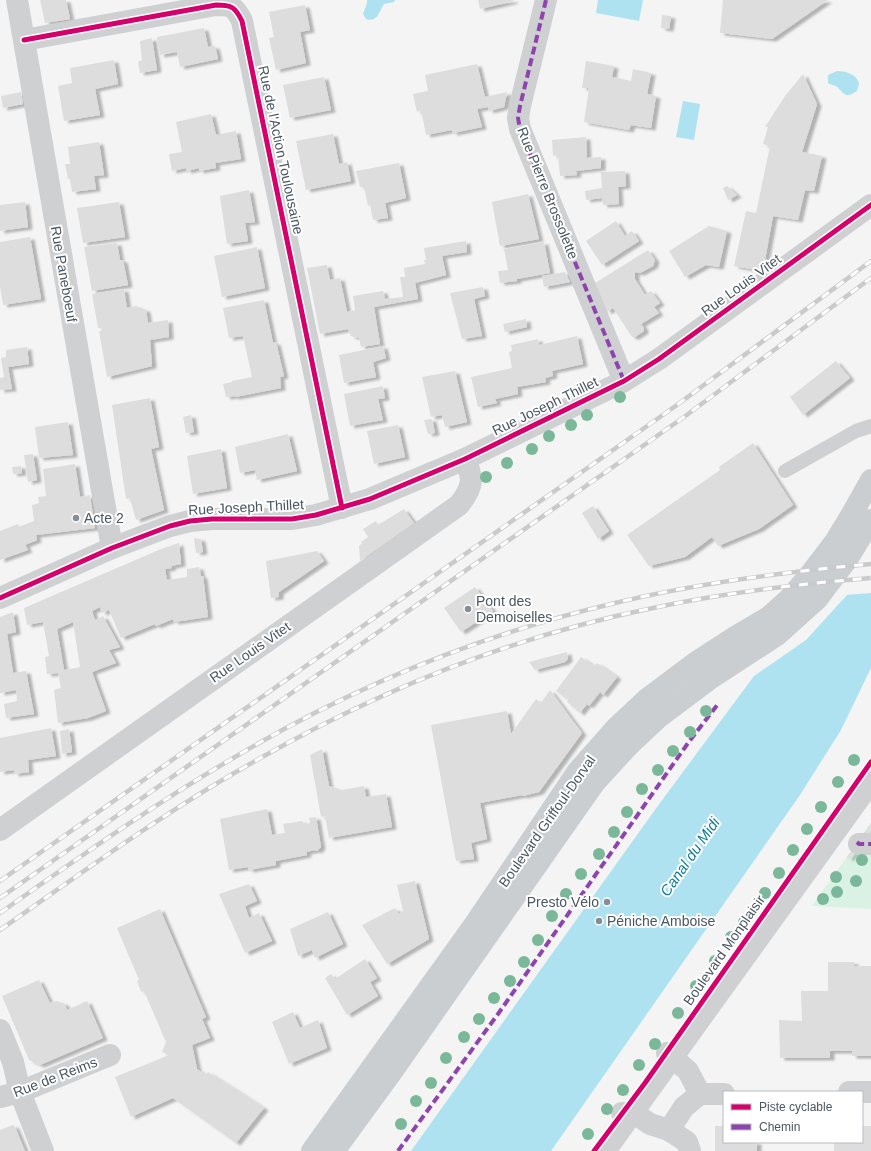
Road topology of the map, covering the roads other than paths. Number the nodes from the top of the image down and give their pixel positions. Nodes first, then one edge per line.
1 (17, 0) edge
2 (546, 0) edge
3 (24, 40) junction
4 (871, 205) edge
5 (624, 381) junction
6 (871, 426) edge
7 (465, 458) junction
8 (785, 471) dead end
9 (871, 480) edge
10 (342, 508) junction
11 (871, 520) edge
12 (112, 548) junction
13 (0, 598) edge
14 (871, 782) edge
15 (0, 830) edge
16 (0, 1030) edge
17 (110, 1055) dead end
18 (670, 1055) junction
19 (10, 1094) edge
20 (700, 1094) junction
21 (723, 1094) edge
22 (628, 1113) junction
23 (669, 1130) junction
24 (43, 1151) edge
25 (312, 1151) edge
26 (334, 1151) edge
27 (605, 1151) edge
28 (690, 1151) edge

1 - 3 street, Rue Paneboeuf
2 - 5 street, Rue Pierre Brossolette
3 - 10 street, Rue de l'Action Toulousaine
3 - 12 street, Rue Paneboeuf
4 - 5 street, Rue Louis Vitet
5 - 7 street, Rue Joseph Thillet
6 - 8 lane
7 - 10 street, Rue Joseph Thillet
7 - 15 street, Rue Louis Vitet
9 - 25 main road, Boulevard Griffoul-Dorval
10 - 12 street, Rue Joseph Thillet
11 - 26 main road, Boulevard Griffoul-Dorval
12 - 13 street, Rue Joseph Thillet
14 - 18 street, Boulevard Monplaisir
16 - 19 street
17 - 19 street, Rue de Reims
18 - 20 street
18 - 22 street, Boulevard Monplaisir
19 - 24 street
20 - 21 street
20 - 23 street
22 - 23 street
22 - 27 street, Boulevard Monplaisir
23 - 28 street

